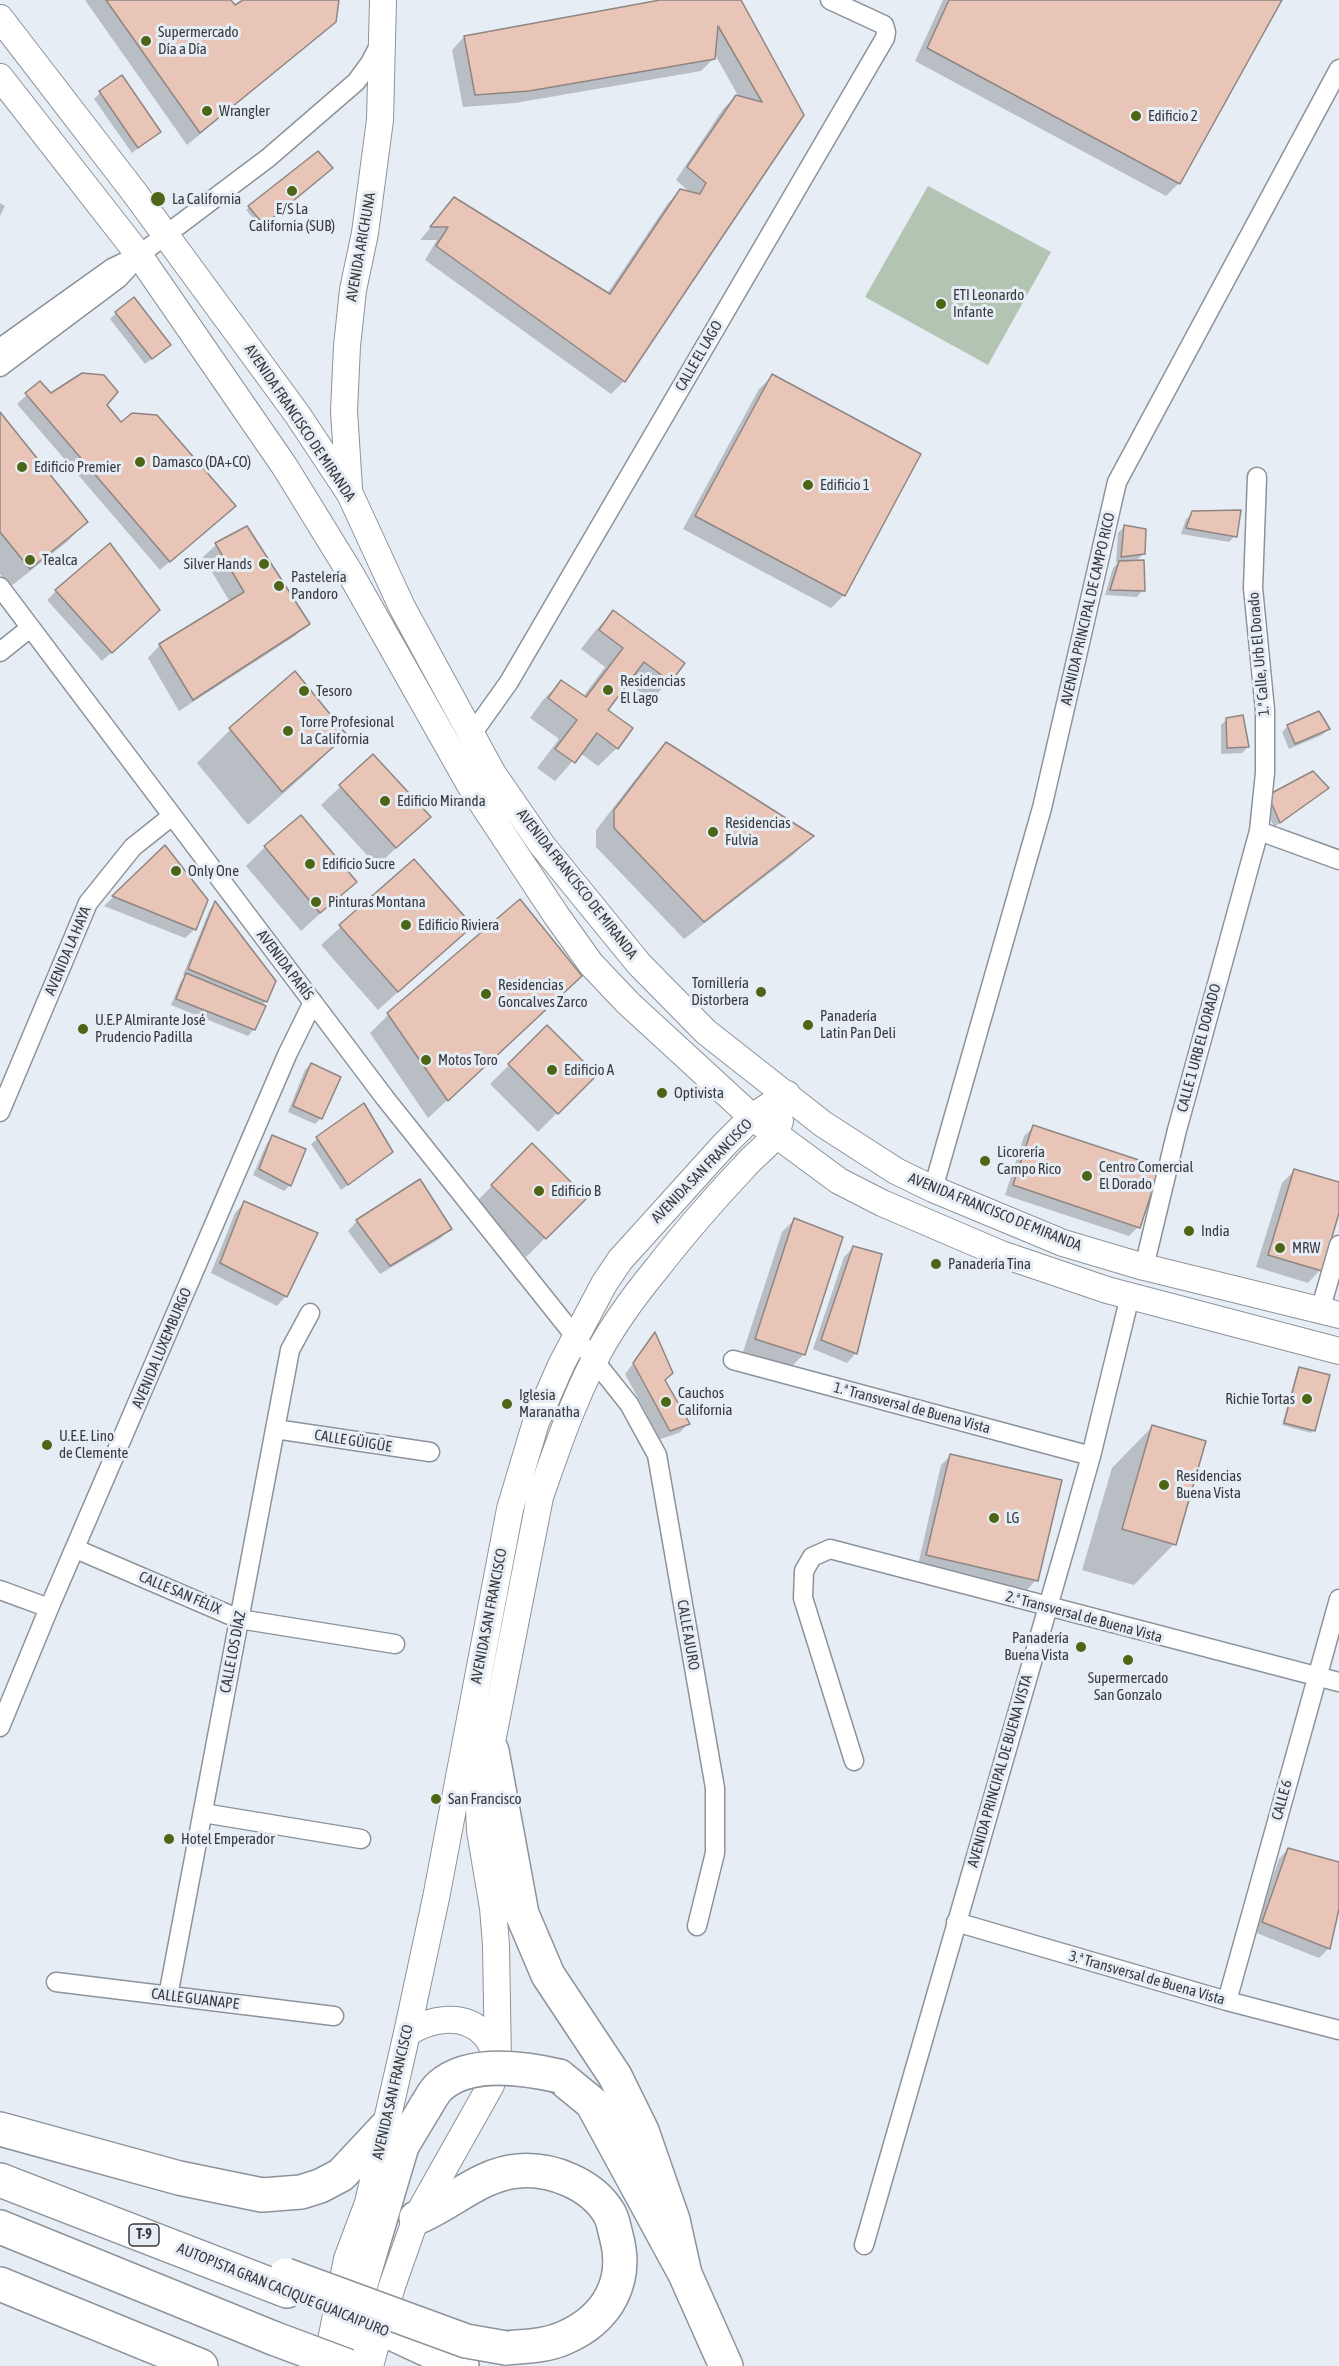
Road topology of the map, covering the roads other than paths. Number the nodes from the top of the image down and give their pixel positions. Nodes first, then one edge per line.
1 (383, 0) edge
2 (830, 0) edge
3 (0, 18) edge
4 (381, 40) junction
5 (1339, 69) edge
6 (0, 77) edge
7 (166, 235) junction
8 (140, 255) junction
9 (0, 348) edge
10 (0, 367) edge
11 (1257, 477) dead end
12 (350, 494) junction
13 (0, 587) edge
14 (30, 628) junction
15 (0, 652) edge
16 (472, 734) junction
17 (172, 816) junction
18 (1259, 831) junction
19 (1339, 860) edge
20 (313, 1002) junction
21 (788, 1094) junction
22 (0, 1112) edge
23 (752, 1117) junction
24 (776, 1136) junction
25 (933, 1189) junction
26 (1339, 1245) edge
27 (1144, 1267) junction
28 (1130, 1296) junction
29 (310, 1313) dead end
30 (1329, 1313) edge
31 (575, 1339) junction
32 (1339, 1351) edge
33 (733, 1360) dead end
34 (594, 1361) junction
35 (275, 1429) junction
36 (430, 1452) dead end
37 (1091, 1456) junction
38 (76, 1549) junction
39 (0, 1590) edge
40 (1339, 1599) edge
41 (49, 1608) junction
42 (1048, 1608) junction
43 (239, 1619) junction
44 (395, 1644) dead end
45 (1316, 1677) junction
46 (1339, 1682) edge
47 (0, 1727) edge
48 (492, 1751) junction
49 (854, 1761) dead end
50 (202, 1813) junction
51 (361, 1839) dead end
52 (956, 1922) junction
53 (698, 1926) dead end
54 (56, 1982) dead end
55 (168, 1996) junction
56 (1227, 2001) junction
57 (334, 2016) dead end
58 (1339, 2030) edge
59 (407, 2033) junction
60 (498, 2063) junction
61 (385, 2128) junction
62 (0, 2129) edge
63 (0, 2180) edge
64 (416, 2218) junction
65 (0, 2227) edge
66 (864, 2245) dead end
67 (685, 2274) junction
68 (286, 2283) junction
69 (0, 2284) edge
70 (201, 2366) edge
71 (326, 2366) edge
72 (343, 2366) edge
73 (348, 2366) edge
74 (370, 2366) edge
75 (462, 2366) edge
76 (726, 2366) edge

1 - 4 main road, AVENIDA ARICHUNA
2 - 16 street, CALLE EL LAGO
3 - 7 main road, AVENIDA FRANCISCO DE MIRANDA
4 - 7 street
4 - 12 main road, AVENIDA ARICHUNA
5 - 25 street, AVENIDA PRINCIPAL DE CAMPO RICO
6 - 8 main road, AVENIDA FRANCISCO DE MIRANDA
7 - 8 street
7 - 12 main road, AVENIDA FRANCISCO DE MIRANDA
8 - 9 street
8 - 10 street
8 - 23 main road, AVENIDA FRANCISCO DE MIRANDA
11 - 18 street, 1.ª Calle, Urb El Dorado
12 - 16 main road, AVENIDA FRANCISCO DE MIRANDA
13 - 14 street, AVENIDA PARÍS
14 - 15 street
14 - 17 street, AVENIDA PARÍS
16 - 21 main road, AVENIDA FRANCISCO DE MIRANDA
17 - 20 street, AVENIDA PARÍS
17 - 22 street, AVENIDA LA HAYA
18 - 19 street
18 - 27 street, CALLE 1 URB EL DORADO
20 - 31 street, AVENIDA PARÍS
20 - 38 street, AVENIDA LUXEMBURGO
21 - 23 main road, AVENIDA SAN FRANCISCO
21 - 24 main road, AVENIDA SAN FRANCISCO
21 - 25 main road, AVENIDA FRANCISCO DE MIRANDA
23 - 24 main road, AVENIDA FRANCISCO DE MIRANDA
23 - 31 main road, AVENIDA SAN FRANCISCO
24 - 28 main road, AVENIDA FRANCISCO DE MIRANDA
24 - 34 main road, AVENIDA SAN FRANCISCO
25 - 27 main road, AVENIDA FRANCISCO DE MIRANDA
26 - 30 street
27 - 30 main road, AVENIDA FRANCISCO DE MIRANDA
28 - 32 main road, AVENIDA FRANCISCO DE MIRANDA
28 - 37 street, AVENIDA PRINCIPAL DE BUENA VISTA
29 - 35 street, CALLE LOS DÍAZ
31 - 34 street, AVENIDA PARÍS
31 - 59 main road, AVENIDA SAN FRANCISCO
33 - 37 street, 1.ª Transversal de Buena Vista
34 - 48 main road, AVENIDA SAN FRANCISCO
34 - 53 street, CALLE AJURO
35 - 36 street, CALLE GÜIGÜE
35 - 43 street, CALLE LOS DÍAZ
37 - 42 street, AVENIDA PRINCIPAL DE BUENA VISTA
38 - 41 street, AVENIDA LUXEMBURGO
38 - 43 street, CALLE SAN FÉLIX
39 - 41 street
40 - 45 street, CALLE 6
41 - 47 street, AVENIDA LUXEMBURGO
42 - 45 street, 2.ª Transversal de Buena Vista
42 - 49 street, 2.ª Transversal de Buena Vista
42 - 52 street, AVENIDA PRINCIPAL DE BUENA VISTA
43 - 44 street, CALLE SAN FÉLIX
43 - 50 street, CALLE LOS DÍAZ
45 - 46 street, 2.ª Transversal de Buena Vista
45 - 56 street, CALLE 6
48 - 60 main road, AVENIDA SAN FRANCISCO
48 - 67 highway
50 - 51 street
50 - 55 street, CALLE LOS DÍAZ
52 - 56 street, 3.ª Transversal de Buena Vista
52 - 66 street, AVENIDA PRINCIPAL DE BUENA VISTA
54 - 55 street, CALLE GUANAPE
55 - 57 street, CALLE GUANAPE
56 - 58 street, 3.ª Transversal de Buena Vista
59 - 60 main road
59 - 61 main road, AVENIDA SAN FRANCISCO
60 - 64 main road, AVENIDA SAN FRANCISCO
61 - 62 highway
61 - 71 main road, AVENIDA SAN FRANCISCO
63 - 68 highway, AUTOPISTA GRAN CACIQUE GUAICAIPURO / T-9
64 - 68 highway, bridge
64 - 74 main road, AVENIDA SAN FRANCISCO
65 - 73 highway, bridge
67 - 72 highway, bridge
67 - 76 highway
68 - 75 highway, AUTOPISTA GRAN CACIQUE GUAICAIPURO / T-9
69 - 70 highway

